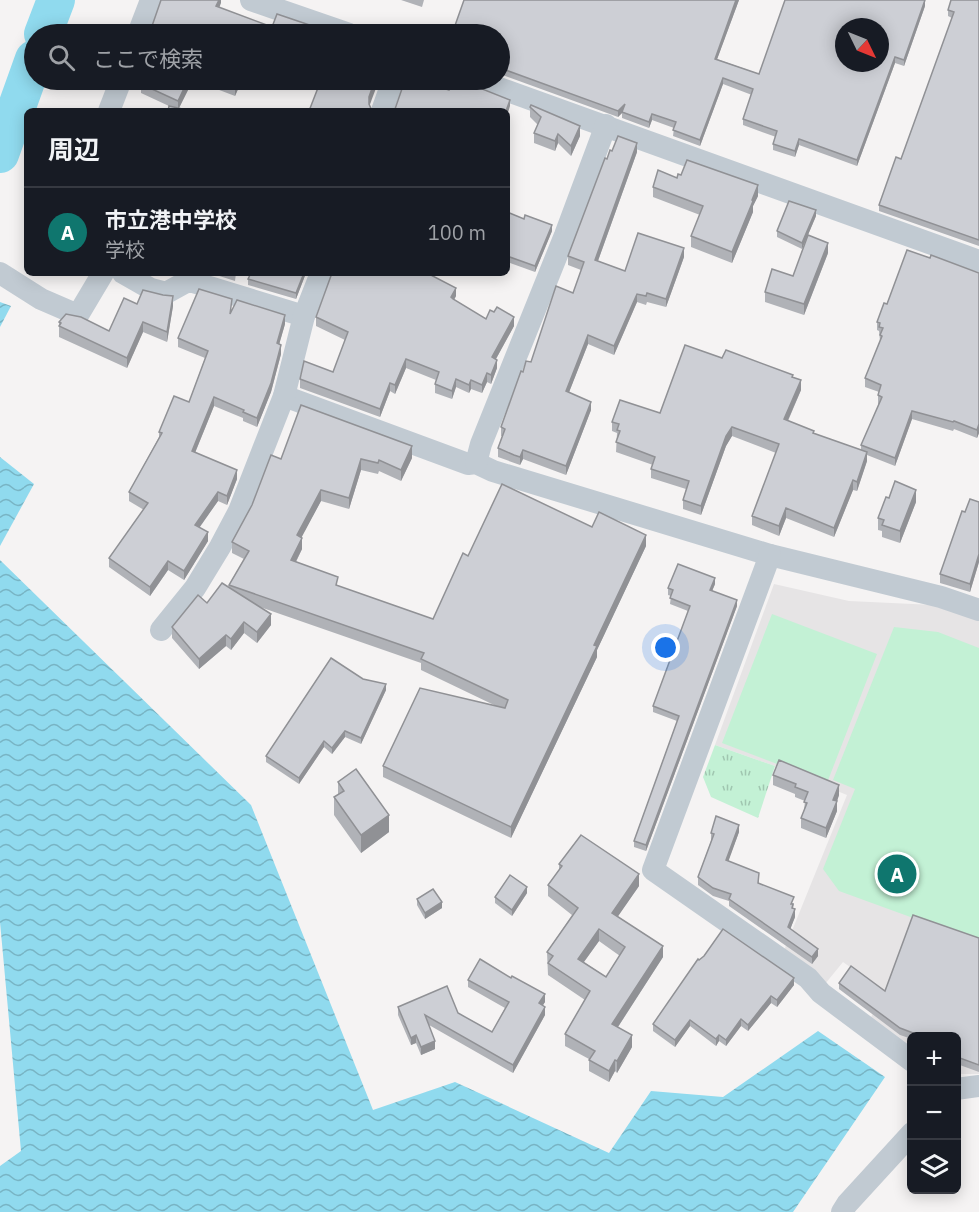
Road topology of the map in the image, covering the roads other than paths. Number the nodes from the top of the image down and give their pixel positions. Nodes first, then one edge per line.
1 (151, 0) edge
2 (251, 0) edge
3 (142, 24) edge
4 (320, 24) edge
5 (117, 90) edge
6 (389, 90) edge
7 (506, 90) edge
8 (110, 108) edge
9 (383, 108) edge
10 (606, 125) junction
11 (979, 261) edge
12 (15, 276) edge
13 (101, 276) edge
14 (128, 276) edge
15 (320, 276) edge
16 (304, 316) junction
17 (284, 396) junction
18 (476, 463) junction
19 (770, 555) junction
20 (979, 610) edge
21 (161, 630) dead end
22 (907, 1056) edge
23 (979, 1086) edge
24 (961, 1088) edge
25 (907, 1139) edge
26 (842, 1212) edge

1 - 3 street
2 - 4 street
5 - 8 street
6 - 9 street
7 - 10 street
10 - 11 street
10 - 18 street
12 - 13 street
14 - 16 street
15 - 16 street
16 - 17 street
17 - 18 street
17 - 21 street
18 - 19 street
19 - 20 street
19 - 22 street
23 - 24 street
25 - 26 street

